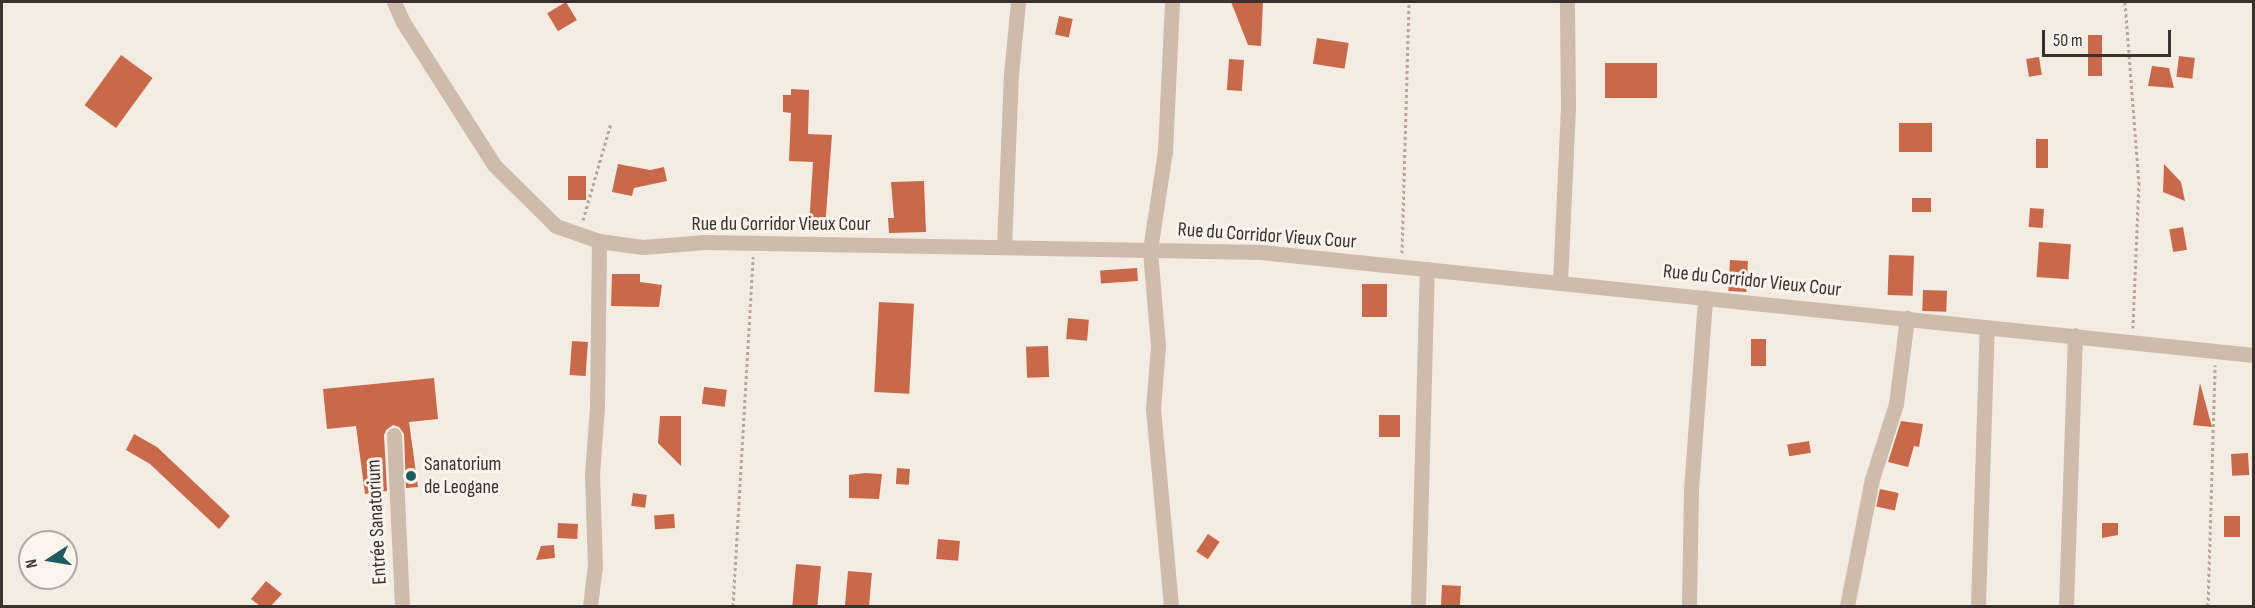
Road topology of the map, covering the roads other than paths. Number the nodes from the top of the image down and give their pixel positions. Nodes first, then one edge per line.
1 (394, 2) edge
2 (1018, 2) edge
3 (1172, 2) edge
4 (1567, 2) edge
5 (599, 241) junction
6 (1004, 248) junction
7 (1150, 250) junction
8 (1427, 269) junction
9 (1560, 283) junction
10 (1705, 298) junction
11 (1907, 318) junction
12 (1987, 327) junction
13 (2075, 335) junction
14 (2253, 355) edge
15 (394, 435) dead end
16 (402, 606) edge
17 (590, 606) edge
18 (1171, 606) edge
19 (1418, 606) edge
20 (1689, 606) edge
21 (1847, 606) edge
22 (1978, 606) edge
23 (2066, 606) edge

1 - 5 street, Rue du Corridor Vieux Cour
2 - 6 street
3 - 7 street
4 - 9 street
5 - 6 street, Rue du Corridor Vieux Cour
5 - 17 street
6 - 7 street, Rue du Corridor Vieux Cour
7 - 8 street, Rue du Corridor Vieux Cour
7 - 18 street
8 - 9 street, Rue du Corridor Vieux Cour
8 - 19 street
9 - 10 street, Rue du Corridor Vieux Cour
10 - 11 street, Rue du Corridor Vieux Cour
10 - 20 street
11 - 12 street, Rue du Corridor Vieux Cour
11 - 21 street
12 - 13 street, Rue du Corridor Vieux Cour
12 - 22 street
13 - 14 street, Rue du Corridor Vieux Cour
13 - 23 street
15 - 16 street, Entrée Sanatorium

